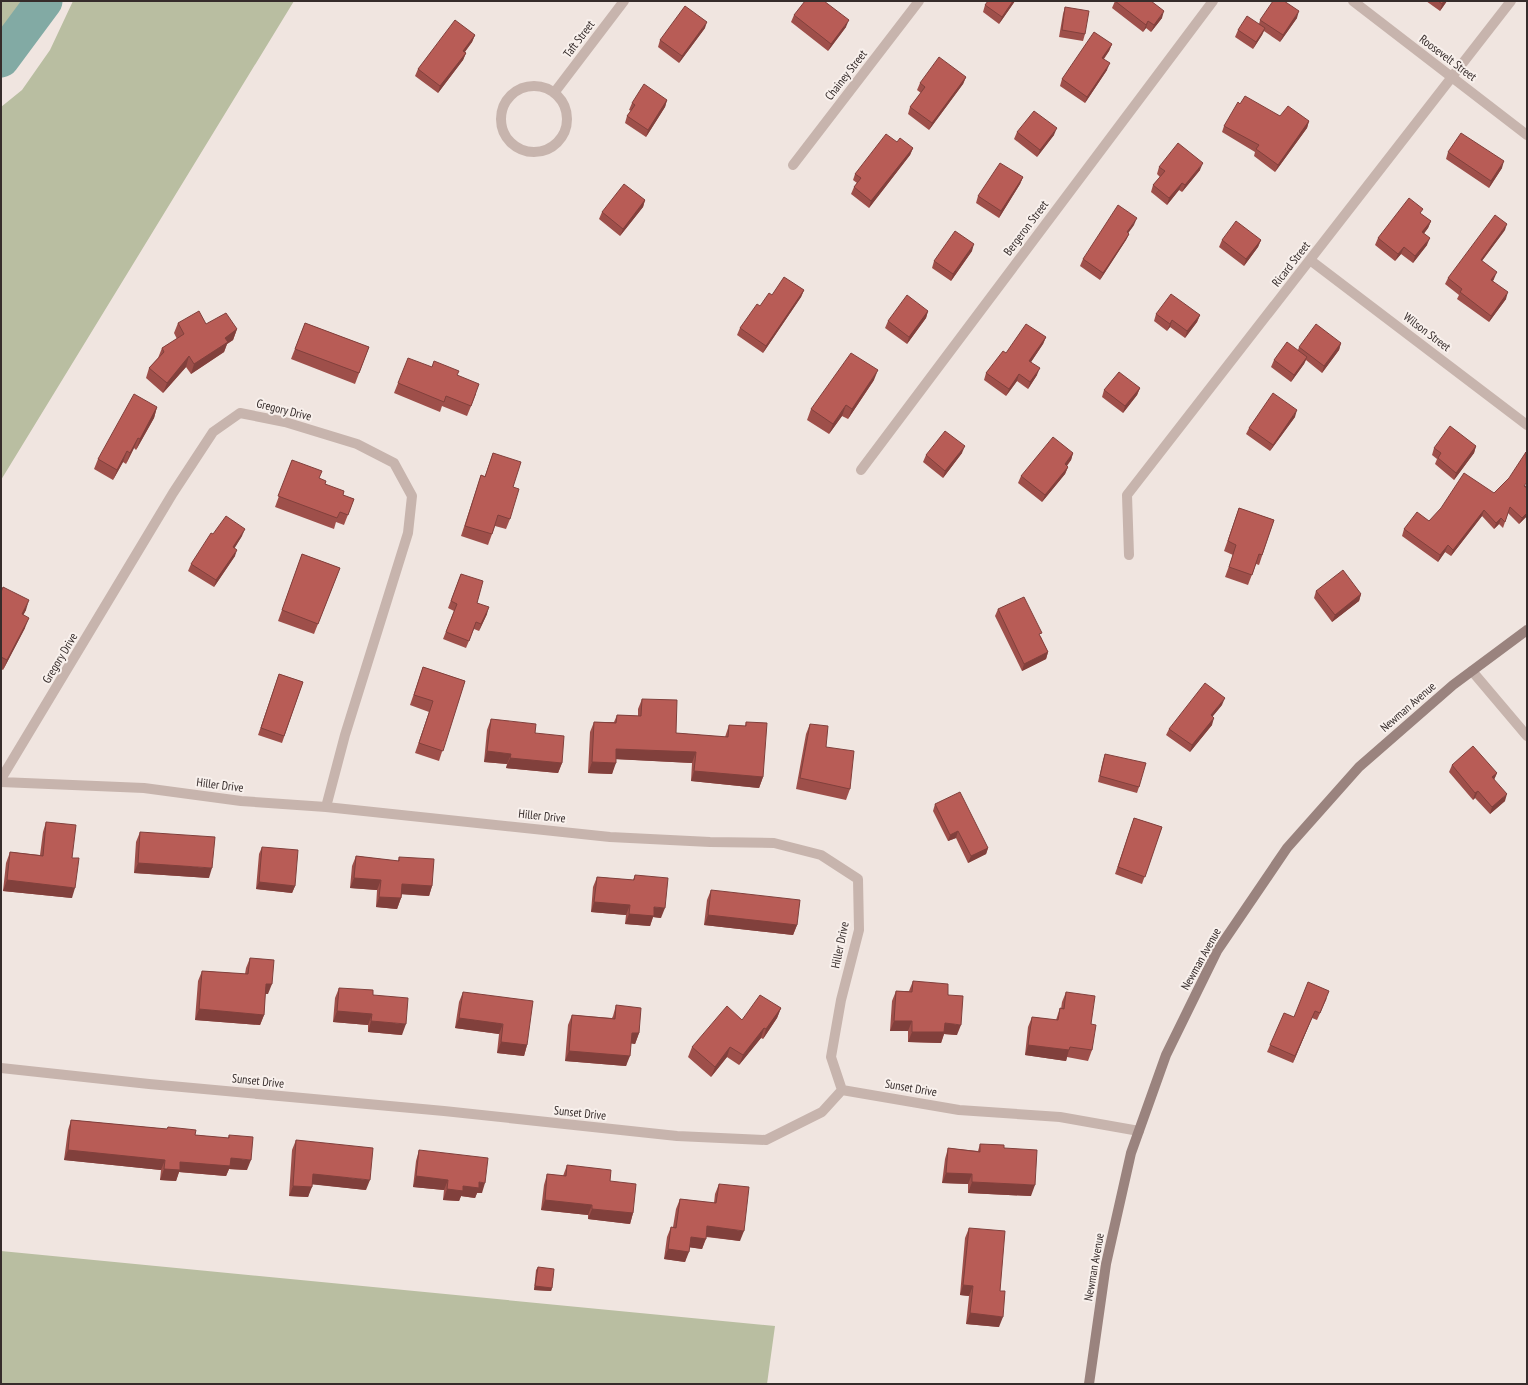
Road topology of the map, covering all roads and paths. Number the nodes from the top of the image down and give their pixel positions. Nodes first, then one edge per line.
1 (624, 1) edge
2 (919, 1) edge
3 (1213, 1) edge
4 (1353, 1) edge
5 (1511, 1) edge
6 (1453, 78) junction
7 (554, 93) junction
8 (1527, 135) edge
9 (793, 165) dead end
10 (1310, 260) junction
11 (1527, 425) edge
12 (861, 470) dead end
13 (1129, 554) dead end
14 (1527, 630) edge
15 (1472, 671) junction
16 (1527, 736) edge
17 (1, 779) edge
18 (1, 782) edge
19 (326, 807) junction
20 (1, 1068) edge
21 (842, 1090) junction
22 (1139, 1131) junction
23 (1090, 1384) edge

1 - 7 street, Taft Street
2 - 9 street, Chainey Street
3 - 12 street, Bergeron Street
4 - 6 street, Roosevelt Street
5 - 6 street, Ricard Street
6 - 8 street, Roosevelt Street
6 - 10 street, Ricard Street
7 - 7 street
10 - 11 street, Wilson Street
10 - 13 street, Ricard Street
14 - 15 main road, Newman Avenue
15 - 16 street
15 - 22 main road, Newman Avenue
17 - 19 street, Gregory Drive
18 - 19 street, Hiller Drive
19 - 21 street, Hiller Drive
20 - 21 street, Sunset Drive
21 - 22 street, Sunset Drive
22 - 23 main road, Newman Avenue

